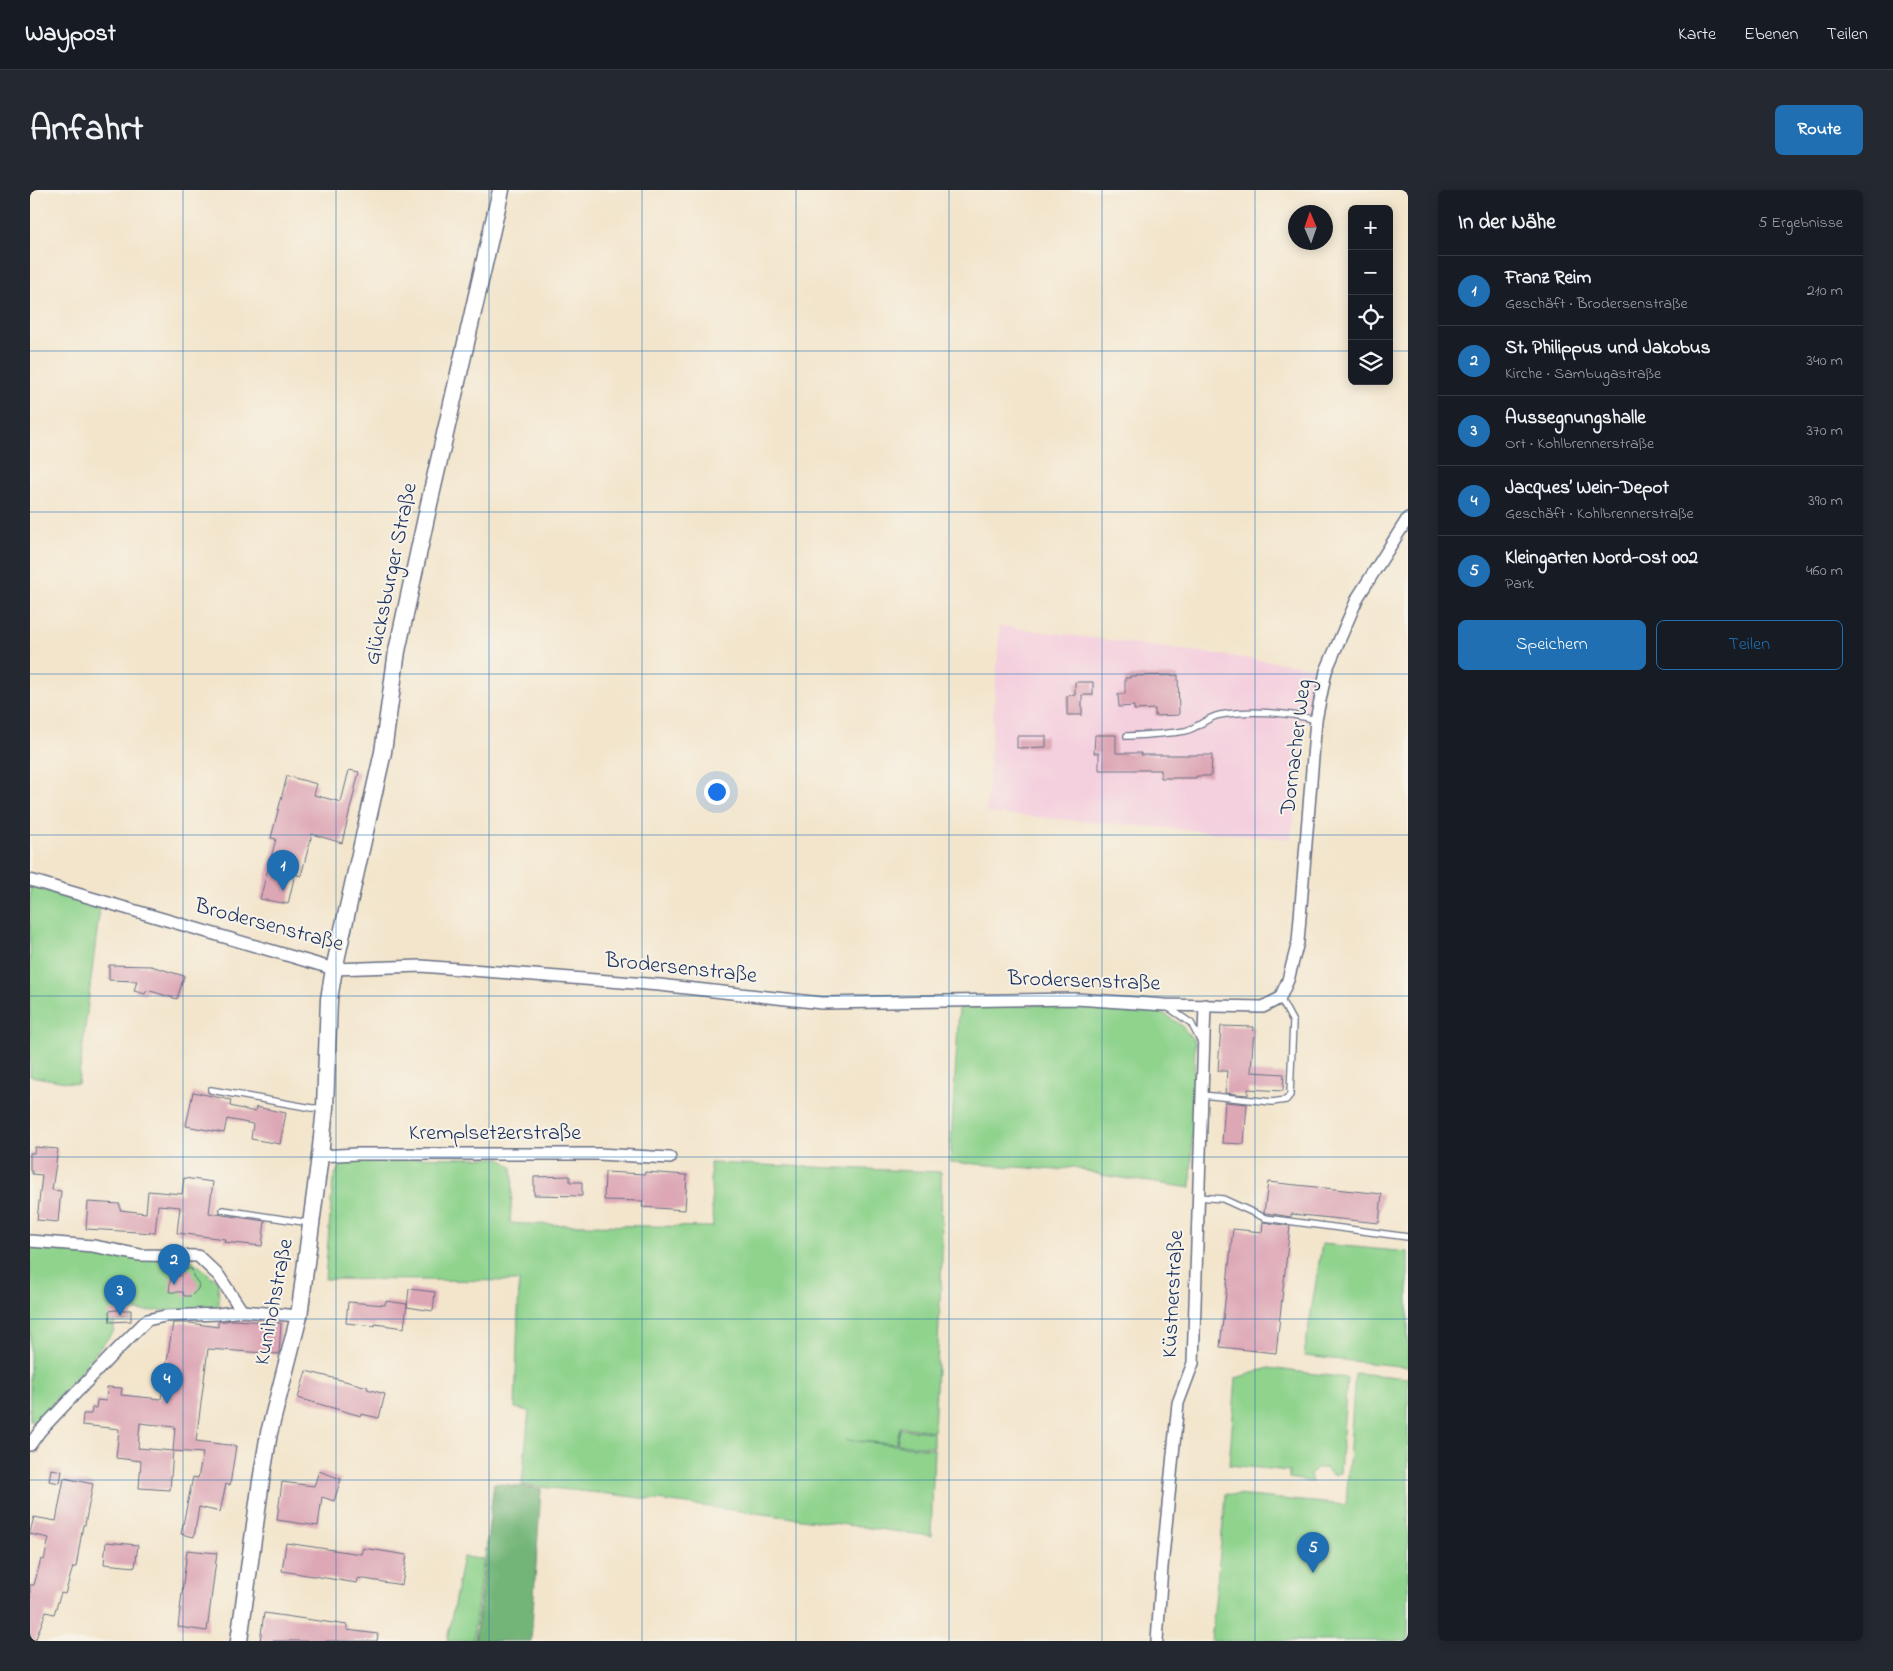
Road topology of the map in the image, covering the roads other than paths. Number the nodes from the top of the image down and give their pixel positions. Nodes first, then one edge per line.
1 (501, 190) edge
2 (1408, 518) edge
3 (1316, 720) junction
4 (1127, 736) dead end
5 (30, 880) edge
6 (334, 969) junction
7 (1280, 998) junction
8 (1165, 1005) junction
9 (1205, 1005) junction
10 (1204, 1048) junction
11 (211, 1090) dead end
12 (1202, 1095) junction
13 (325, 1108) junction
14 (320, 1156) junction
15 (670, 1158) dead end
16 (1199, 1197) junction
17 (223, 1210) dead end
18 (312, 1223) junction
19 (1408, 1237) edge
20 (30, 1241) edge
21 (242, 1311) junction
22 (299, 1316) junction
23 (30, 1445) edge
24 (239, 1641) edge
25 (1157, 1641) edge

1 - 6 street, Glücksburger Straße
2 - 3 street, Dornacher Weg
3 - 4 lane
3 - 7 street, Dornacher Weg
5 - 6 street, Brodersenstraße
6 - 8 street, Brodersenstraße
6 - 13 street, Kunihohstraße
7 - 9 street, Brodersenstraße
7 - 12 lane
8 - 9 street, Brodersenstraße
8 - 10 lane
9 - 10 street, Küstnerstraße
10 - 12 street, Küstnerstraße
11 - 13 lane
12 - 16 street, Küstnerstraße
13 - 14 street, Kunihohstraße
14 - 15 street, Kremplsetzerstraße
14 - 18 street, Kunihohstraße
16 - 19 lane
16 - 25 street, Küstnerstraße
17 - 18 lane
18 - 22 street, Kunihohstraße
20 - 21 street
21 - 22 street
21 - 23 street
22 - 24 street, Kunihohstraße

